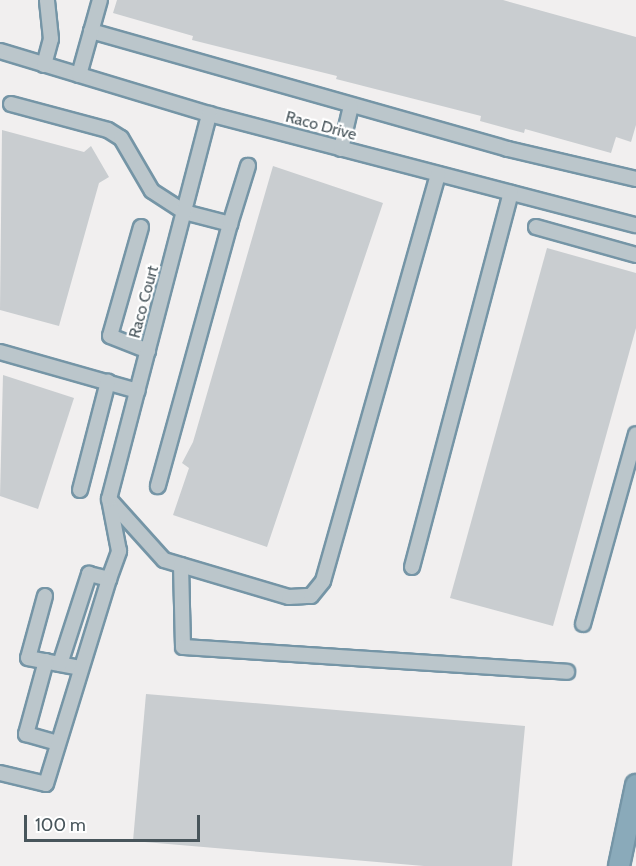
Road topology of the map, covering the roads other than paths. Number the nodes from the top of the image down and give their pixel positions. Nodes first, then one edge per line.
1 (47, 0) edge
2 (100, 0) edge
3 (91, 31) junction
4 (0, 51) edge
5 (44, 64) junction
6 (79, 75) junction
7 (11, 104) dead end
8 (351, 106) junction
9 (209, 114) junction
10 (340, 148) junction
11 (248, 166) dead end
12 (438, 174) junction
13 (636, 179) edge
14 (511, 193) junction
15 (184, 213) junction
16 (230, 224) junction
17 (636, 225) edge
18 (141, 227) dead end
19 (536, 227) dead end
20 (636, 255) edge
21 (148, 351) junction
22 (0, 352) edge
23 (108, 382) junction
24 (138, 391) junction
25 (636, 434) edge
26 (158, 486) dead end
27 (80, 490) dead end
28 (110, 498) junction
29 (181, 565) junction
30 (412, 567) dead end
31 (109, 579) junction
32 (45, 596) dead end
33 (583, 624) dead end
34 (53, 662) junction
35 (81, 668) junction
36 (567, 672) dead end
37 (58, 743) junction
38 (0, 773) edge
39 (636, 785) edge
40 (619, 866) edge

1 - 5 street
2 - 3 street
3 - 6 street
3 - 8 street
4 - 5 street, Raco Drive
5 - 6 street, Raco Drive
6 - 9 street, Raco Drive
7 - 15 street
8 - 10 street
8 - 13 street
9 - 10 street, Raco Drive
9 - 15 street, Raco Court
10 - 12 street, Raco Drive
11 - 16 street
12 - 14 street, Raco Drive
12 - 29 street
14 - 17 street, Raco Drive
14 - 30 street
15 - 16 street
15 - 21 street, Raco Court
16 - 26 street
18 - 21 street
19 - 20 street
21 - 24 street, Raco Court
22 - 23 street
23 - 24 street
23 - 27 street
24 - 28 street, Raco Court
25 - 33 street
28 - 29 street
28 - 31 street
29 - 36 street
31 - 34 street
31 - 35 street
32 - 34 street
34 - 35 street
34 - 37 street
35 - 37 street
37 - 38 street
39 - 40 highway

